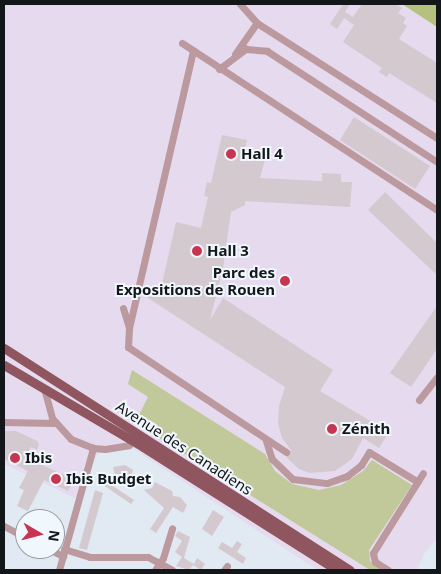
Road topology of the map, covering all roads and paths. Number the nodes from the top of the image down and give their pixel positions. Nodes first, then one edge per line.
1 (240, 4) edge
2 (257, 23) junction
3 (182, 43) dead end
4 (193, 50) junction
5 (235, 54) junction
6 (219, 69) junction
7 (437, 138) edge
8 (437, 162) edge
9 (437, 210) edge
10 (123, 308) dead end
11 (129, 328) junction
12 (4, 348) edge
13 (4, 365) edge
14 (437, 377) edge
15 (44, 388) junction
16 (419, 400) dead end
17 (48, 410) junction
18 (38, 420) junction
19 (4, 422) edge
20 (55, 423) junction
21 (134, 437) junction
22 (266, 442) junction
23 (93, 448) junction
24 (286, 452) dead end
25 (423, 473) dead end
26 (418, 482) junction
27 (172, 528) dead end
28 (65, 545) edge
29 (65, 552) edge
30 (162, 562) junction
31 (155, 570) edge
32 (172, 570) edge
33 (337, 570) edge
34 (350, 570) edge
35 (388, 570) edge

1 - 2 street
2 - 5 street
2 - 7 street
3 - 4 street
4 - 6 street
4 - 11 street
5 - 6 street
5 - 8 street
6 - 9 street
10 - 11 street
11 - 22 street
12 - 21 main road, Avenue des Canadiens
13 - 15 main road, Avenue des Canadiens
14 - 16 street
15 - 17 street
15 - 21 main road, Avenue des Canadiens
17 - 18 street
17 - 20 street
18 - 19 street
18 - 20 street
20 - 23 street
21 - 23 street
21 - 33 main road, Avenue des Canadiens
21 - 34 main road, Avenue des Canadiens
22 - 24 street
22 - 26 street
23 - 28 street
25 - 26 street
26 - 35 street
27 - 30 street
29 - 30 street
30 - 31 street
30 - 32 street

